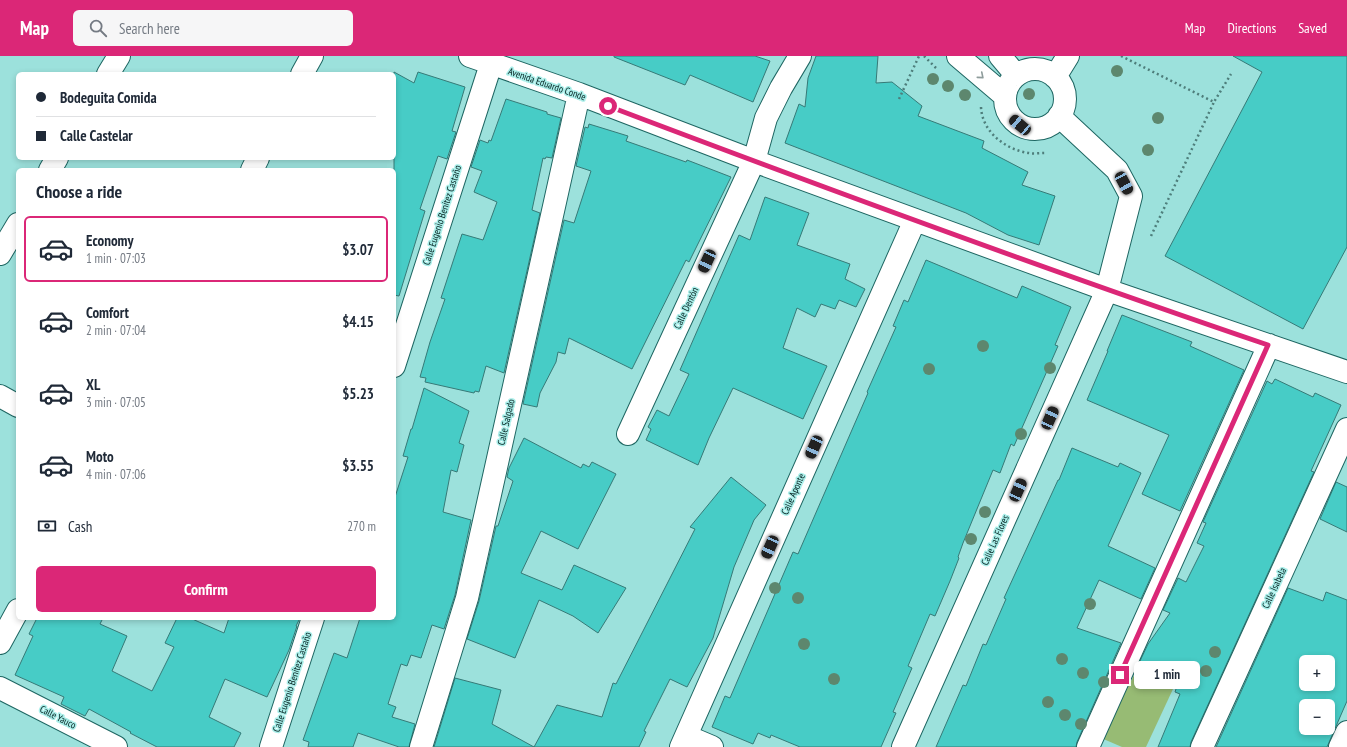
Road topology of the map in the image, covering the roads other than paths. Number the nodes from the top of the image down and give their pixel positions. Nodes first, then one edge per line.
1 (119, 56) edge
2 (312, 56) edge
3 (470, 56) edge
4 (800, 56) edge
5 (958, 56) edge
6 (1000, 56) edge
7 (1068, 56) edge
8 (491, 64) junction
9 (109, 72) edge
10 (303, 72) edge
11 (1016, 75) junction
12 (1055, 77) junction
13 (579, 94) junction
14 (1005, 96) junction
15 (1059, 116) junction
16 (754, 161) junction
17 (915, 220) junction
18 (16, 227) edge
19 (0, 254) edge
20 (1107, 290) junction
21 (1268, 345) junction
22 (396, 360) edge
23 (1347, 372) edge
24 (0, 396) edge
25 (16, 405) edge
26 (1347, 429) edge
27 (628, 434) dead end
28 (16, 614) edge
29 (312, 620) edge
30 (0, 643) edge
31 (0, 688) edge
32 (1347, 732) edge
33 (683, 741) edge
34 (116, 747) edge
35 (272, 747) edge
36 (421, 747) edge
37 (712, 747) edge
38 (903, 747) edge
39 (1088, 747) edge
40 (1202, 747) edge
41 (1340, 747) edge

1 - 9 street
2 - 10 street
3 - 8 street, Avenida Eduardo Conde
4 - 16 street, Calle Dentón
5 -> 14 street
6 - 11 street
7 - 12 street
8 - 13 street, Avenida Eduardo Conde
8 - 22 street, Calle Eugenio Benítez Castaño
11 - 12 street
11 - 14 street
12 - 15 street
13 - 16 street, Avenida Eduardo Conde
13 - 36 street, Calle Salgado
14 - 15 street
15 - 20 street, Calle Las Flores
16 - 17 street, Avenida Eduardo Conde
16 - 27 street, Calle Dentón
17 - 20 street, Avenida Eduardo Conde
17 - 33 street, Calle Aponte
18 - 19 street
20 - 21 street, Avenida Eduardo Conde
20 - 38 street, Calle Las Flores
21 - 23 street, Avenida Eduardo Conde
21 - 39 street
24 - 25 street
26 - 40 street, Calle Isabela
28 - 30 street
29 - 35 street, Calle Eugenio Benítez Castaño
31 - 34 street, Calle Yauco
32 - 41 street
33 - 37 street

